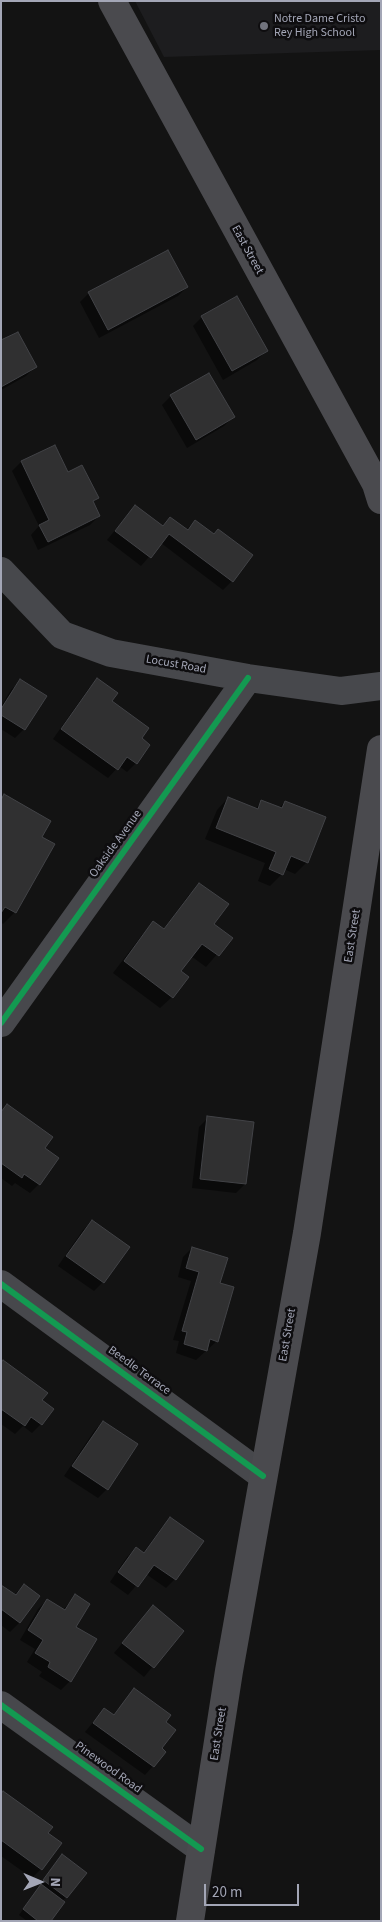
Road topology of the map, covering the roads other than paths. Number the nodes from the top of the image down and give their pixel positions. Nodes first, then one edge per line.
1 (112, 1) edge
2 (381, 500) edge
3 (1, 571) edge
4 (248, 678) junction
5 (381, 686) edge
6 (381, 749) edge
7 (1, 1023) edge
8 (1, 1284) edge
9 (263, 1476) junction
10 (1, 1705) edge
11 (201, 1849) junction
12 (190, 1921) edge

1 - 2 main road, East Street
3 - 4 street, Locust Road
4 - 5 street, Locust Road
4 - 7 street, Oakside Avenue
6 - 9 main road, East Street
8 - 9 street, Beedle Terrace
9 - 11 main road, East Street
10 - 11 street, Pinewood Road
11 - 12 main road, East Street

